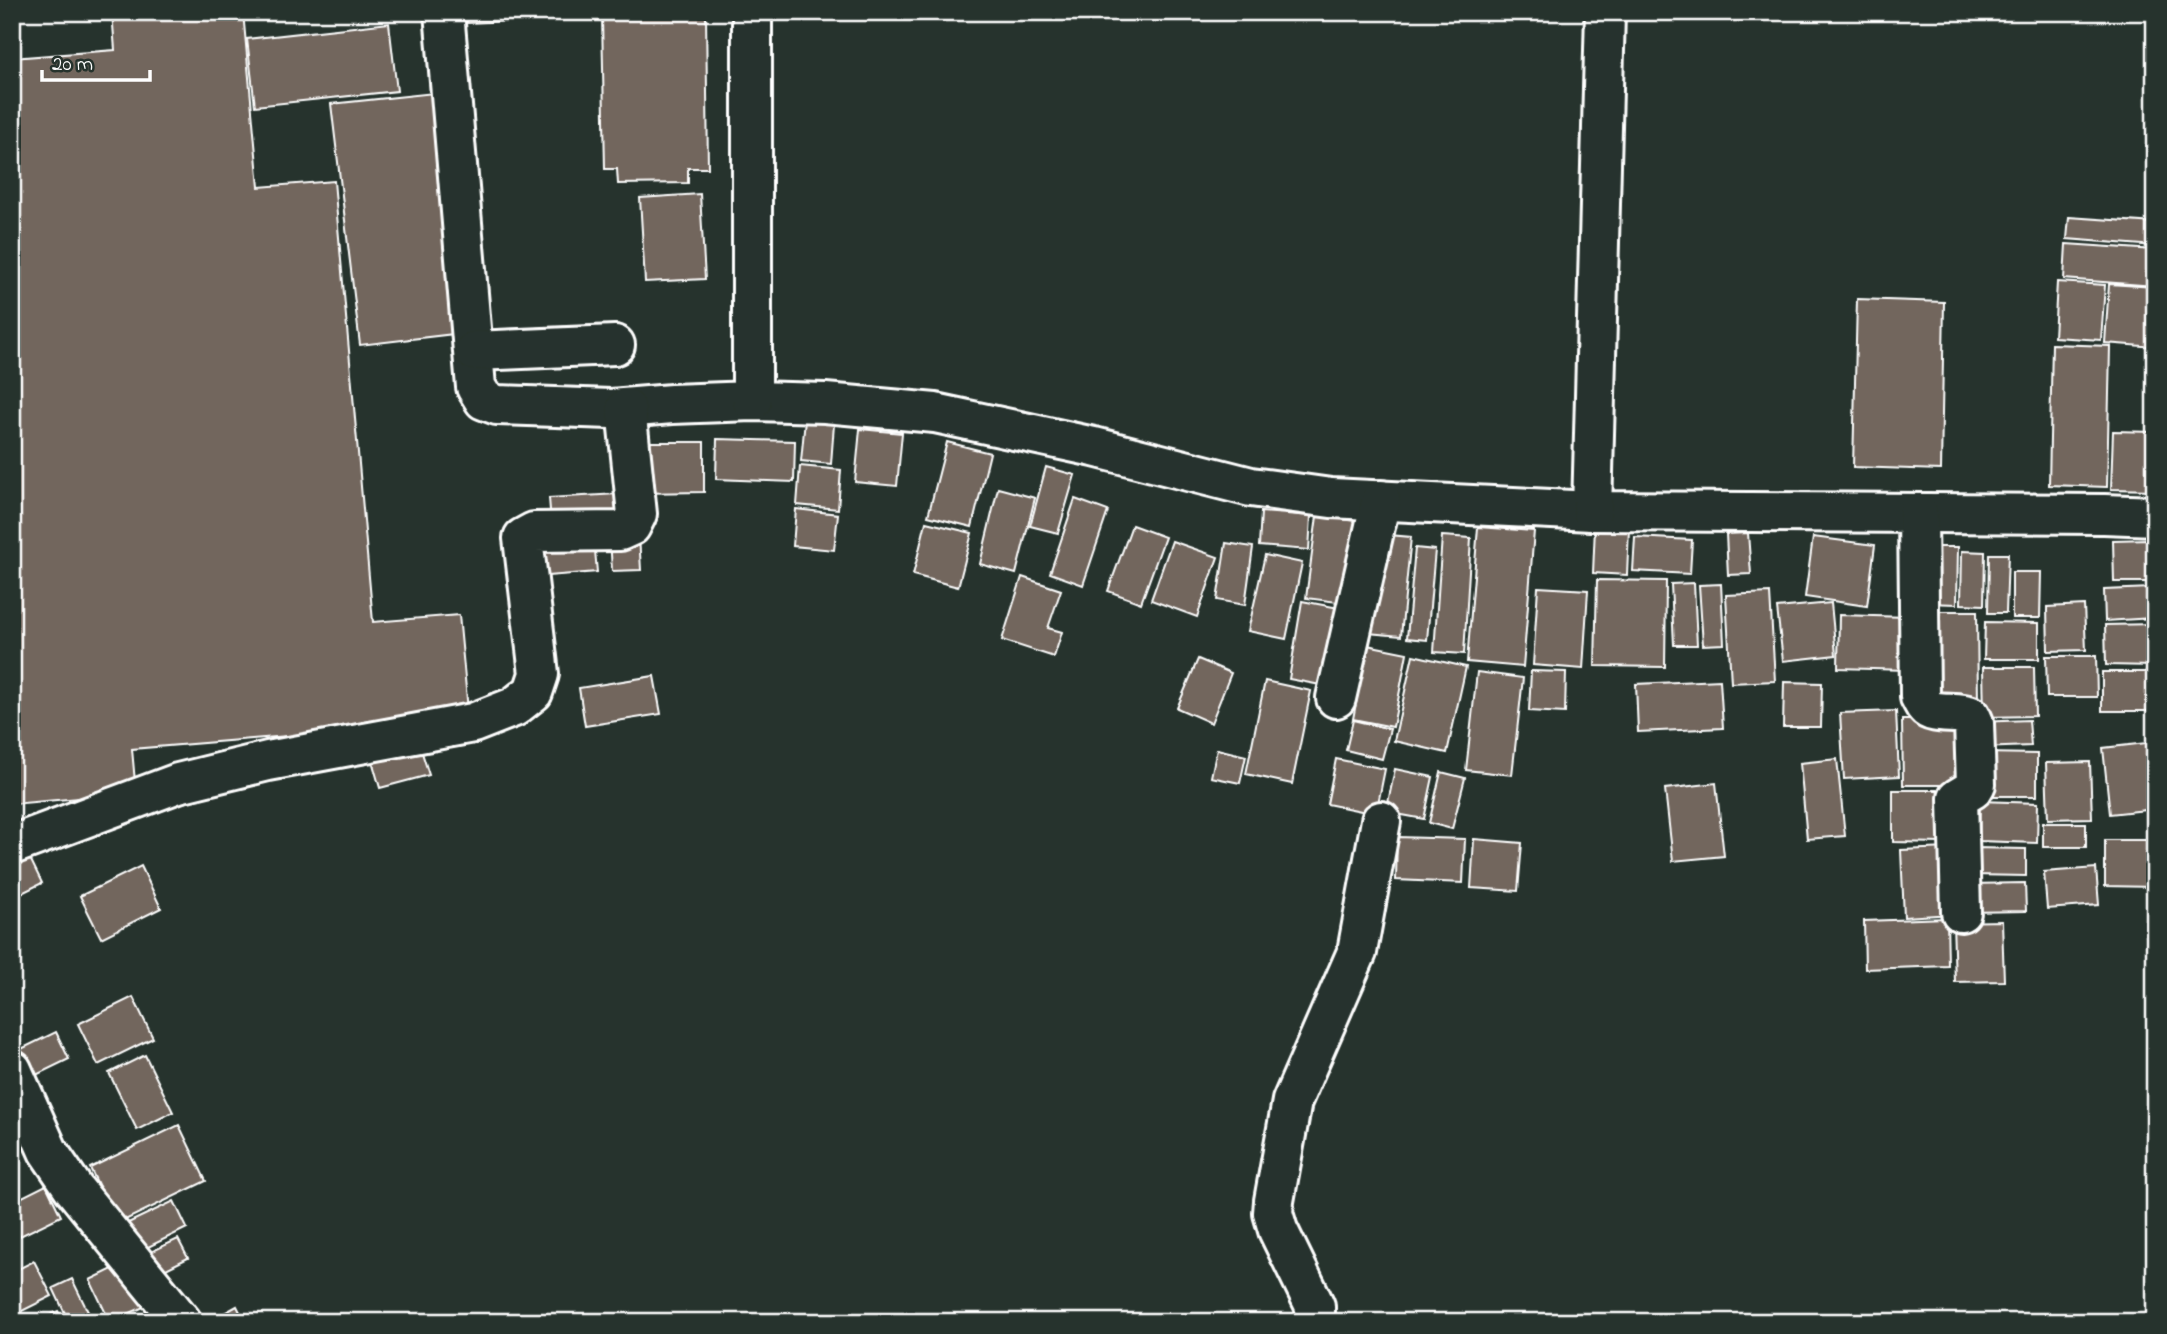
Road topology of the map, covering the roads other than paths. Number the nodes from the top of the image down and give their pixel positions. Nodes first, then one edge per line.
1 (444, 12) edge
2 (752, 12) edge
3 (1605, 12) edge
4 (615, 345) dead end
5 (474, 351) junction
6 (752, 401) junction
7 (626, 408) junction
8 (1381, 500) junction
9 (1592, 511) junction
10 (1918, 513) junction
11 (2155, 516) edge
12 (1336, 698) dead end
13 (1381, 821) dead end
14 (12, 845) edge
15 (1961, 912) dead end
16 (12, 1070) edge
17 (182, 1322) edge
18 (1315, 1322) edge

1 - 5 street
2 - 6 street
3 - 9 street
4 - 5 street
5 - 7 street
6 - 7 street
6 - 8 street
7 - 14 street
8 - 9 street
8 - 12 street
9 - 10 street
10 - 11 street
10 - 15 street
13 - 18 street
16 - 17 street

